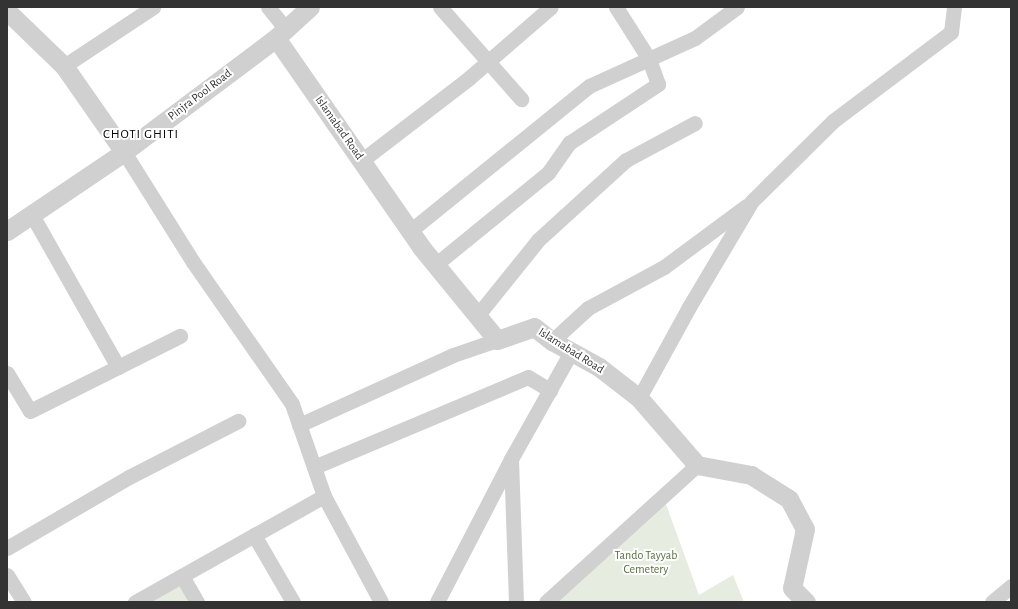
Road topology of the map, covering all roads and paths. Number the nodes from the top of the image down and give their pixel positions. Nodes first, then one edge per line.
1 (153, 7) edge
2 (268, 7) edge
3 (310, 7) edge
4 (440, 7) edge
5 (551, 7) edge
6 (616, 7) edge
7 (737, 7) edge
8 (954, 7) edge
9 (7, 11) edge
10 (281, 33) junction
11 (649, 59) junction
12 (488, 61) junction
13 (64, 66) junction
14 (521, 99) dead end
15 (695, 123) dead end
16 (124, 152) junction
17 (361, 161) junction
18 (752, 201) junction
19 (32, 214) junction
20 (7, 231) edge
21 (410, 231) junction
22 (435, 265) junction
23 (477, 316) junction
24 (180, 336) dead end
25 (497, 340) junction
26 (552, 341) junction
27 (571, 352) junction
28 (118, 367) junction
29 (7, 373) edge
30 (550, 390) junction
31 (639, 398) junction
32 (238, 421) dead end
33 (299, 425) junction
34 (511, 459) junction
35 (697, 465) junction
36 (314, 467) junction
37 (324, 496) junction
38 (254, 535) junction
39 (7, 548) edge
40 (7, 575) edge
41 (182, 576) junction
42 (1011, 586) edge
43 (139, 601) edge
44 (24, 602) edge
45 (197, 602) edge
46 (293, 602) edge
47 (381, 602) edge
48 (438, 602) edge
49 (516, 602) edge
50 (546, 602) edge
51 (806, 602) edge
52 (992, 602) edge

1 - 13 street
2 - 10 street
3 - 10 street, Pinjra Pool Road
4 - 12 street
5 - 12 street
6 - 11 street
7 - 11 street
8 - 18 street
9 - 13 street
10 - 16 street, Pinjra Pool Road
10 - 17 street, Islamabad Road
11 - 21 street
11 - 22 street
12 - 14 street
12 - 17 street
13 - 16 street
15 - 23 street
16 - 19 street, Pinjra Pool Road
16 - 33 street
17 - 21 street, Islamabad Road
18 - 26 street
18 - 31 street
19 - 20 street, Pinjra Pool Road
19 - 28 street
21 - 22 street, Islamabad Road
22 - 23 street, Islamabad Road
23 - 25 street, Islamabad Road
24 - 28 street
25 - 26 street, Islamabad Road
25 - 33 street
26 - 27 street, Islamabad Road
27 - 30 street
27 - 31 street, Islamabad Road
28 - 29 street
30 - 34 street
30 - 36 street
31 - 35 street, Islamabad Road
32 - 39 street
33 - 36 street
34 - 48 street
34 - 49 street
35 - 50 street
35 - 51 street
36 - 37 street
37 - 38 street
37 - 47 street
38 - 41 street
38 - 46 street
40 - 44 street
41 - 43 street
41 - 45 street
42 - 52 street

